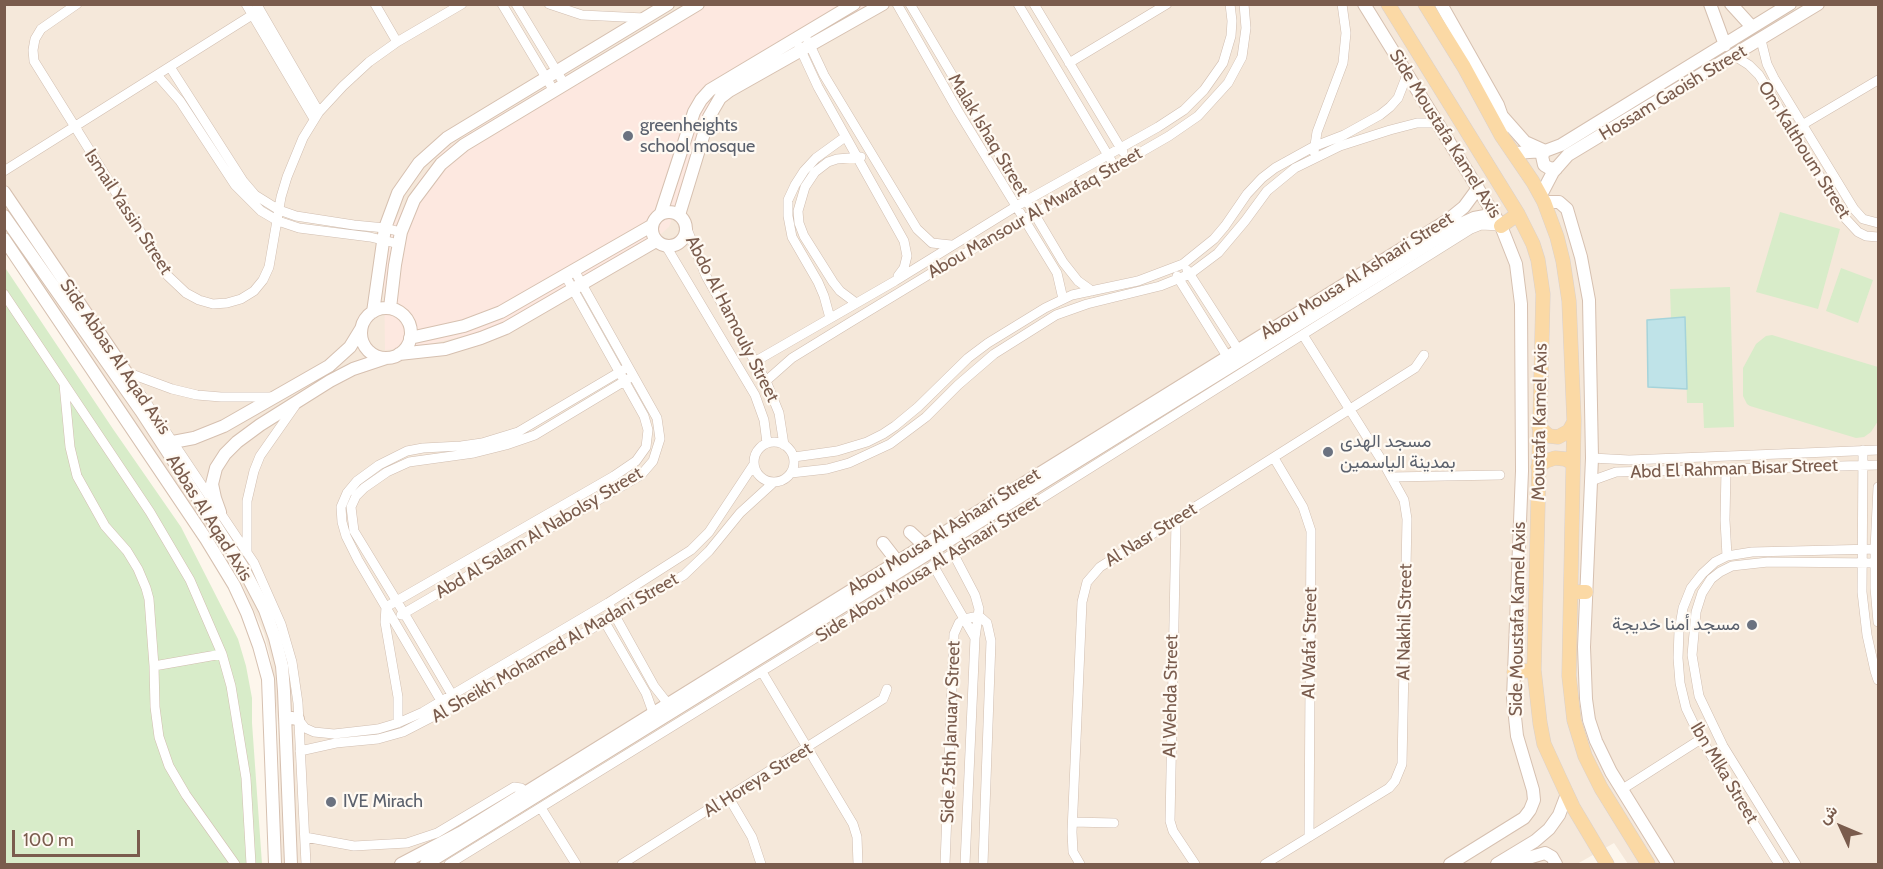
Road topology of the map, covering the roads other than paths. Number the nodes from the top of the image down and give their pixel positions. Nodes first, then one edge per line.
1 (77, 4) edge
2 (246, 4) edge
3 (375, 4) edge
4 (462, 4) edge
5 (502, 4) edge
6 (516, 4) edge
7 (549, 4) edge
8 (668, 4) edge
9 (698, 4) edge
10 (854, 4) edge
11 (883, 4) edge
12 (897, 4) edge
13 (910, 4) edge
14 (1018, 4) edge
15 (1034, 4) edge
16 (1167, 4) edge
17 (1230, 4) edge
18 (1244, 4) edge
19 (1342, 4) edge
20 (1364, 4) edge
21 (1388, 4) edge
22 (1425, 4) edge
23 (1441, 4) edge
24 (1710, 4) edge
25 (1731, 4) edge
26 (1790, 4) edge
27 (1818, 4) edge
28 (259, 7) edge
29 (252, 15) junction
30 (644, 18) junction
31 (1752, 27) junction
32 (800, 36) junction
33 (1761, 40) junction
34 (397, 42) junction
35 (1725, 45) junction
36 (806, 49) junction
37 (1734, 55) junction
38 (1069, 63) junction
39 (170, 67) junction
40 (288, 67) junction
41 (551, 74) junction
42 (157, 75) junction
43 (1407, 75) junction
44 (1878, 80) edge
45 (560, 88) junction
46 (1634, 100) junction
47 (1641, 111) junction
48 (316, 115) junction
49 (1502, 116) junction
50 (1437, 123) junction
51 (1802, 125) junction
52 (74, 127) junction
53 (1501, 135) junction
54 (845, 137) junction
55 (1120, 147) junction
56 (1314, 147) junction
57 (1545, 151) junction
58 (1514, 153) junction
59 (871, 154) junction
60 (1107, 154) junction
61 (858, 157) junction
62 (1315, 158) junction
63 (1127, 160) junction
64 (1115, 167) junction
65 (1556, 169) junction
66 (4, 171) edge
67 (1832, 171) junction
68 (1820, 178) junction
69 (1478, 188) junction
70 (4, 192) edge
71 (1542, 198) junction
72 (1027, 200) junction
73 (1015, 207) junction
74 (279, 210) junction
75 (661, 213) junction
76 (1035, 213) junction
77 (679, 214) junction
78 (1518, 214) junction
79 (4, 216) edge
80 (1023, 220) junction
81 (278, 221) junction
82 (1878, 223) edge
83 (651, 226) junction
84 (1502, 226) junction
85 (687, 229) junction
86 (384, 234) junction
87 (19, 237) junction
88 (1878, 237) edge
89 (400, 238) junction
90 (4, 239) edge
91 (661, 243) junction
92 (951, 245) junction
93 (12, 251) junction
94 (931, 258) junction
95 (1183, 264) junction
96 (938, 269) junction
97 (1173, 269) junction
98 (42, 271) junction
99 (569, 273) junction
100 (1190, 274) junction
101 (30, 276) junction
102 (1180, 279) junction
103 (895, 281) junction
104 (578, 288) junction
105 (1092, 291) junction
106 (4, 294) edge
107 (1064, 299) junction
108 (856, 303) junction
109 (390, 308) junction
110 (842, 311) junction
111 (373, 312) junction
112 (830, 318) junction
113 (849, 323) junction
114 (361, 329) junction
115 (1303, 335) junction
116 (410, 338) junction
117 (399, 354) junction
118 (1424, 355) dead end
119 (386, 358) junction
120 (1236, 358) junction
121 (756, 361) junction
122 (126, 372) junction
123 (626, 374) junction
124 (766, 381) junction
125 (64, 382) junction
126 (272, 397) junction
127 (298, 401) junction
128 (145, 409) junction
129 (1349, 411) junction
130 (1574, 420) junction
131 (1539, 426) junction
132 (520, 436) junction
133 (173, 442) junction
134 (767, 443) junction
135 (784, 445) junction
136 (1863, 450) junction
137 (1878, 450) edge
138 (640, 457) junction
139 (794, 457) junction
140 (1274, 458) junction
141 (1592, 458) junction
142 (1573, 463) junction
143 (754, 464) junction
144 (650, 465) junction
145 (1863, 465) junction
146 (1878, 465) edge
147 (1538, 467) junction
148 (1726, 469) junction
149 (791, 472) junction
150 (1500, 475) dead end
151 (1391, 477) junction
152 (1591, 481) junction
153 (774, 482) junction
154 (598, 484) junction
155 (1878, 487) edge
156 (606, 495) junction
157 (216, 515) junction
158 (1176, 521) junction
159 (910, 532) dead end
160 (883, 543) dead end
161 (924, 545) junction
162 (1875, 549) junction
163 (1862, 550) junction
164 (1752, 552) junction
165 (247, 553) junction
166 (953, 553) junction
167 (1726, 556) junction
168 (897, 561) junction
169 (1753, 563) junction
170 (1863, 563) junction
171 (1875, 563) junction
172 (933, 565) junction
173 (1571, 592) junction
174 (1587, 592) junction
175 (396, 600) junction
176 (608, 603) junction
177 (386, 607) junction
178 (831, 608) junction
179 (598, 609) junction
180 (404, 613) junction
181 (615, 616) junction
182 (979, 616) junction
183 (393, 619) junction
184 (964, 619) junction
185 (605, 621) junction
186 (1878, 622) edge
187 (975, 638) junction
188 (222, 654) junction
189 (154, 666) junction
190 (1534, 670) junction
191 (762, 672) junction
192 (1514, 672) junction
193 (1878, 680) edge
194 (887, 689) dead end
195 (452, 694) junction
196 (441, 701) junction
197 (458, 705) junction
198 (671, 707) junction
199 (447, 711) junction
200 (655, 717) junction
201 (292, 718) junction
202 (398, 723) junction
203 (335, 738) junction
204 (1701, 739) junction
205 (808, 748) junction
206 (300, 751) junction
207 (1622, 790) junction
208 (1567, 795) junction
209 (948, 797) junction
210 (967, 797) junction
211 (729, 798) junction
212 (541, 808) junction
213 (1072, 822) junction
214 (1114, 824) dead end
215 (966, 834) junction
216 (984, 834) junction
217 (305, 837) junction
218 (1309, 837) junction
219 (439, 850) edge
220 (235, 864) edge
221 (251, 864) edge
222 (275, 864) edge
223 (291, 864) edge
224 (306, 864) edge
225 (401, 864) edge
226 (426, 864) edge
227 (576, 864) edge
228 (622, 864) edge
229 (761, 864) edge
230 (858, 864) edge
231 (945, 864) edge
232 (965, 864) edge
233 (983, 864) edge
234 (1080, 864) edge
235 (1196, 864) edge
236 (1265, 864) edge
237 (1450, 864) edge
238 (1497, 864) edge
239 (1506, 864) edge
240 (1556, 864) edge
241 (1607, 864) edge
242 (1648, 864) edge
243 (1668, 864) edge
244 (1779, 864) edge
245 (1796, 864) edge

1 - 52 street, Ismail Yassin Street
2 - 29 street
3 - 34 street
4 - 34 street, Ismail Yassin Street
5 - 41 street
6 - 41 street
7 - 30 street
8 - 30 street
9 - 45 street
10 - 32 street
11 - 36 street
12 - 73 street, Malak Ishaq Street
13 - 72 street, Malak Ishaq Street
14 - 60 street
15 - 38 street
16 - 38 street
17 - 55 street, Abou Mansour Al Mwafaq Street
18 - 63 street, Abou Mansour Al Mwafaq Street
19 - 56 street
20 - 43 street, Side Moustafa Kamel Axis
21 - 78 main road, Moustafa Kamel Axis
22 - 53 main road, Moustafa Kamel Axis
23 - 49 street
24 - 35 street
25 - 31 street
26 - 31 street, Hossam Gaoish Street
27 - 33 street, Hossam Gaoish Street
28 - 29 street
28 - 40 street
29 - 39 street
29 - 40 street
30 - 41 street
31 - 35 street, Hossam Gaoish Street
32 - 36 street
32 - 75 street
33 - 37 street, Hossam Gaoish Street
33 - 51 street, Om Kalthoum Street
34 - 48 street, Ismail Yassin Street
35 - 46 street, Hossam Gaoish Street
36 - 54 street
36 - 59 street
36 - 77 street
37 - 47 street, Hossam Gaoish Street
37 - 68 street, Om Kalthoum Street
38 - 55 street
39 - 42 street
39 - 74 street
40 - 48 street
41 - 45 street
41 - 86 street
42 - 52 street
42 - 81 street
43 - 50 street, Side Moustafa Kamel Axis
43 - 56 street
44 - 51 street
45 - 89 street
46 - 47 street
46 - 57 street, Hossam Gaoish Street
47 - 65 street, Hossam Gaoish Street
48 - 74 street, Ismail Yassin Street
49 - 53 street
49 - 57 street
50 - 62 street
50 - 69 street, Side Moustafa Kamel Axis
51 - 67 street, Om Kalthoum Street
52 - 66 street
52 - 81 street, Ismail Yassin Street
53 - 58 main road, Moustafa Kamel Axis
54 - 61 street
54 - 112 street
55 - 60 street, Abou Mansour Al Mwafaq Street
55 - 63 street
56 - 62 street
56 - 95 street
57 - 58 street, Hossam Gaoish Street
57 - 65 street
58 - 71 main road, Moustafa Kamel Axis
59 - 61 street
59 - 92 street
60 - 64 street
60 - 72 street, Abou Mansour Al Mwafaq Street
61 - 103 street
61 - 108 street
62 - 100 street
63 - 64 street, Abou Mansour Al Mwafaq Street
64 - 76 street, Abou Mansour Al Mwafaq Street
65 - 71 street, Hossam Gaoish Street
67 - 68 street
67 - 82 street, Om Kalthoum Street
68 - 88 street, Om Kalthoum Street
69 - 84 street, Side Moustafa Kamel Axis
69 - 120 street, Abou Mousa Al Ashaari Street
70 - 122 street, Side Abbas Al Aqad Axis
71 - 130 main road, Moustafa Kamel Axis
71 - 141 street
72 - 73 street, Abou Mansour Al Mwafaq Street
72 - 76 street, Malak Ishaq Street
73 - 80 street, Malak Ishaq Street
73 - 92 street, Abou Mansour Al Mwafaq Street
74 - 81 street, Ismail Yassin Street
74 - 86 street
75 - 77 street
75 - 83 street
76 - 80 street, Abou Mansour Al Mwafaq Street
76 - 105 street, Malak Ishaq Street
77 - 85 street
78 - 84 main road
78 - 131 main road, Moustafa Kamel Axis
79 - 87 street, Abbas Al Aqad Axis
80 - 96 street, Abou Mansour Al Mwafaq Street
80 - 107 street, Malak Ishaq Street
81 - 86 street
83 - 91 street
83 - 99 street
84 - 115 street, Side Abou Mousa Al Ashaari Street
84 - 120 street, Abou Mousa Al Ashaari Street
84 - 192 street, Side Moustafa Kamel Axis
85 - 91 street
85 - 121 street, Abdo Al Hamouly Street
86 - 89 street
86 - 111 street
87 - 93 street
87 - 98 street, Abbas Al Aqad Axis
89 - 109 street
90 - 93 street, Abbas Al Aqad Axis
91 - 104 street
91 - 134 street, Abdo Al Hamouly Street
92 - 94 street, Abou Mansour Al Mwafaq Street
93 - 101 street, Abbas Al Aqad Axis
94 - 96 street
94 - 103 street, Abou Mansour Al Mwafaq Street
95 - 97 street
95 - 100 street
96 - 113 street, Abou Mansour Al Mwafaq Street
97 - 102 street
97 - 105 street
98 - 101 street
98 - 128 street, Abbas Al Aqad Axis
99 - 104 street, Abd Al Salam Al Nabolsy Street
99 - 116 street
100 - 102 street
100 - 120 street
101 - 222 street, Abbas Al Aqad Axis
102 - 120 street
102 - 149 street
103 - 108 street, Abou Mansour Al Mwafaq Street
104 - 117 street
104 - 123 street, Abd Al Salam Al Nabolsy Street
105 - 107 street
106 - 125 street
107 - 139 street
108 - 110 street, Abou Mansour Al Mwafaq Street
109 - 111 street
109 - 116 street
110 - 112 street, Abou Mansour Al Mwafaq Street
110 - 113 street
111 - 114 street
112 - 121 street, Abou Mansour Al Mwafaq Street
113 - 124 street, Abou Mansour Al Mwafaq Street
114 - 119 street
114 - 126 street
115 - 129 street, Al Nakhil Street
115 - 166 street, Side Abou Mousa Al Ashaari Street
116 - 117 street
117 - 119 street
118 - 129 street, Al Nasr Street
119 - 127 street
120 - 161 street, Abou Mousa Al Ashaari Street
120 - 178 street, Abou Mousa Al Ashaari Street
121 - 124 street, Abdo Al Hamouly Street
122 - 126 street
122 - 128 street, Side Abbas Al Aqad Axis
123 - 132 street
123 - 138 street, Abd Al Salam Al Nabolsy Street
123 - 144 street, Abd Al Salam Al Nabolsy Street
124 - 135 street, Abdo Al Hamouly Street
125 - 188 street
125 - 189 street
126 - 133 street
127 - 157 street
127 - 165 street
128 - 133 street, Side Abbas Al Aqad Axis
128 - 157 street, Abbas Al Aqad Axis
129 - 140 street, Al Nasr Street
129 - 151 street, Al Nakhil Street
130 - 131 main road
130 - 142 main road, Moustafa Kamel Axis
131 - 147 main road, Moustafa Kamel Axis
132 - 175 street
132 - 177 street
133 - 157 street, Side Abbas Al Aqad Axis
134 - 135 street
134 - 143 street
135 - 139 street
136 - 137 street, Abd El Rahman Bisar Street
136 - 141 street, Abd El Rahman Bisar Street
136 - 145 street
138 - 144 street
138 - 154 street, Abd Al Salam Al Nabolsy Street
139 - 149 street
140 - 158 street, Al Nasr Street
140 - 218 street, Al Wafa' Street
141 - 152 street
142 - 147 main road
142 - 173 main road, Moustafa Kamel Axis
143 - 153 street
143 - 176 street, Al Sheikh Mohamed Al Madani Street
144 - 156 street, Abd Al Salam Al Nabolsy Street
145 - 146 street, Abd El Rahman Bisar Street
145 - 148 street, Abd El Rahman Bisar Street
145 - 163 street
147 - 190 main road, Moustafa Kamel Axis
148 - 152 street, Abd El Rahman Bisar Street
148 - 167 street
149 - 153 street
150 - 151 street
151 - 218 street, Al Nakhil Street
152 - 174 street
153 - 181 street, Al Sheikh Mohamed Al Madani Street
154 - 156 street
154 - 175 street, Abd Al Salam Al Nabolsy Street
155 - 162 street
156 - 180 street, Abd Al Salam Al Nabolsy Street
157 - 165 street, Side Abbas Al Aqad Axis
157 - 201 street, Abbas Al Aqad Axis
158 - 213 street, Al Nasr Street
158 - 235 street, Al Wehda Street
159 - 161 street
160 - 168 street
161 - 168 street, Abou Mousa Al Ashaari Street
162 - 163 street, Ibn Mlka Street
162 - 171 street
163 - 164 street, Ibn Mlka Street
163 - 170 street
164 - 167 street, Ibn Mlka Street
164 - 169 street
165 - 201 street, Side Abbas Al Aqad Axis
166 - 172 street, Side Abou Mousa Al Ashaari Street
166 - 182 street
167 - 204 street, Ibn Mlka Street
168 - 178 street, Abou Mousa Al Ashaari Street
169 - 170 street, Ibn Mlka Street
169 - 245 street, Ibn Mlka Street
170 - 171 street, Ibn Mlka Street
170 - 193 street
171 - 186 street
172 - 184 street
172 - 191 street, Side Abou Mousa Al Ashaari Street
173 - 174 main road
173 - 242 main road, Moustafa Kamel Axis
174 - 207 street
175 - 177 street, Abd Al Salam Al Nabolsy Street
175 - 180 street
176 - 179 street, Al Sheikh Mohamed Al Madani Street
176 - 181 street
177 - 183 street
177 - 202 street
178 - 198 street, Abou Mousa Al Ashaari Street
179 - 185 street
179 - 195 street, Al Sheikh Mohamed Al Madani Street
180 - 183 street, Abd Al Salam Al Nabolsy Street
180 - 195 street
181 - 185 street, Al Sheikh Mohamed Al Madani Street
181 - 198 street
182 - 184 street, Side 25th January Street
182 - 187 street
182 - 216 street, Side 25th January Street
183 - 196 street
184 - 187 street
184 - 209 street, Side 25th January Street
185 - 197 street, Al Sheikh Mohamed Al Madani Street
185 - 200 street
187 - 210 street
188 - 189 street
188 - 221 street
189 - 220 street
190 - 192 main road
190 - 208 main road, Moustafa Kamel Axis
191 - 205 street
191 - 212 street, Side Abou Mousa Al Ashaari Street
192 - 237 street, Side Moustafa Kamel Axis
194 - 205 street, Al Horeya Street
195 - 196 street, Al Sheikh Mohamed Al Madani Street
195 - 197 street
196 - 199 street
196 - 202 street, Al Sheikh Mohamed Al Madani Street
197 - 199 street, Al Sheikh Mohamed Al Madani Street
198 - 200 street, Abou Mousa Al Ashaari Street
199 - 203 street, Al Sheikh Mohamed Al Madani Street
200 - 219 street, Abou Mousa Al Ashaari Street
200 - 219 street, Abou Mousa Al Ashaari Street
201 - 203 street, Al Sheikh Mohamed Al Madani Street
201 - 206 street, Side Abbas Al Aqad Axis
201 - 223 street, Abbas Al Aqad Axis
202 - 203 street, Al Sheikh Mohamed Al Madani Street
203 - 206 street, Al Sheikh Mohamed Al Madani Street
204 - 207 street
204 - 244 street, Ibn Mlka Street
205 - 211 street, Al Horeya Street
205 - 230 street
206 - 217 street, Side Abbas Al Aqad Axis
207 - 243 street
208 - 238 street
208 - 241 main road, Moustafa Kamel Axis
209 - 210 street
209 - 231 street, Side 25th January Street
210 - 215 street
211 - 228 street, Al Horeya Street
211 - 229 street
212 - 219 street, Side Abou Mousa Al Ashaari Street
212 - 227 street
213 - 214 street
213 - 234 street, Al Nasr Street
215 - 216 street
215 - 232 street
216 - 233 street, Side 25th January Street
217 - 219 street, Side Abou Mousa Al Ashaari Street
217 - 224 street, Side Abbas Al Aqad Axis
218 - 236 street, Al Nakhil Street
219 - 225 street, Abou Mousa Al Ashaari Street
219 - 226 street, Abou Mousa Al Ashaari Street
239 - 240 street

